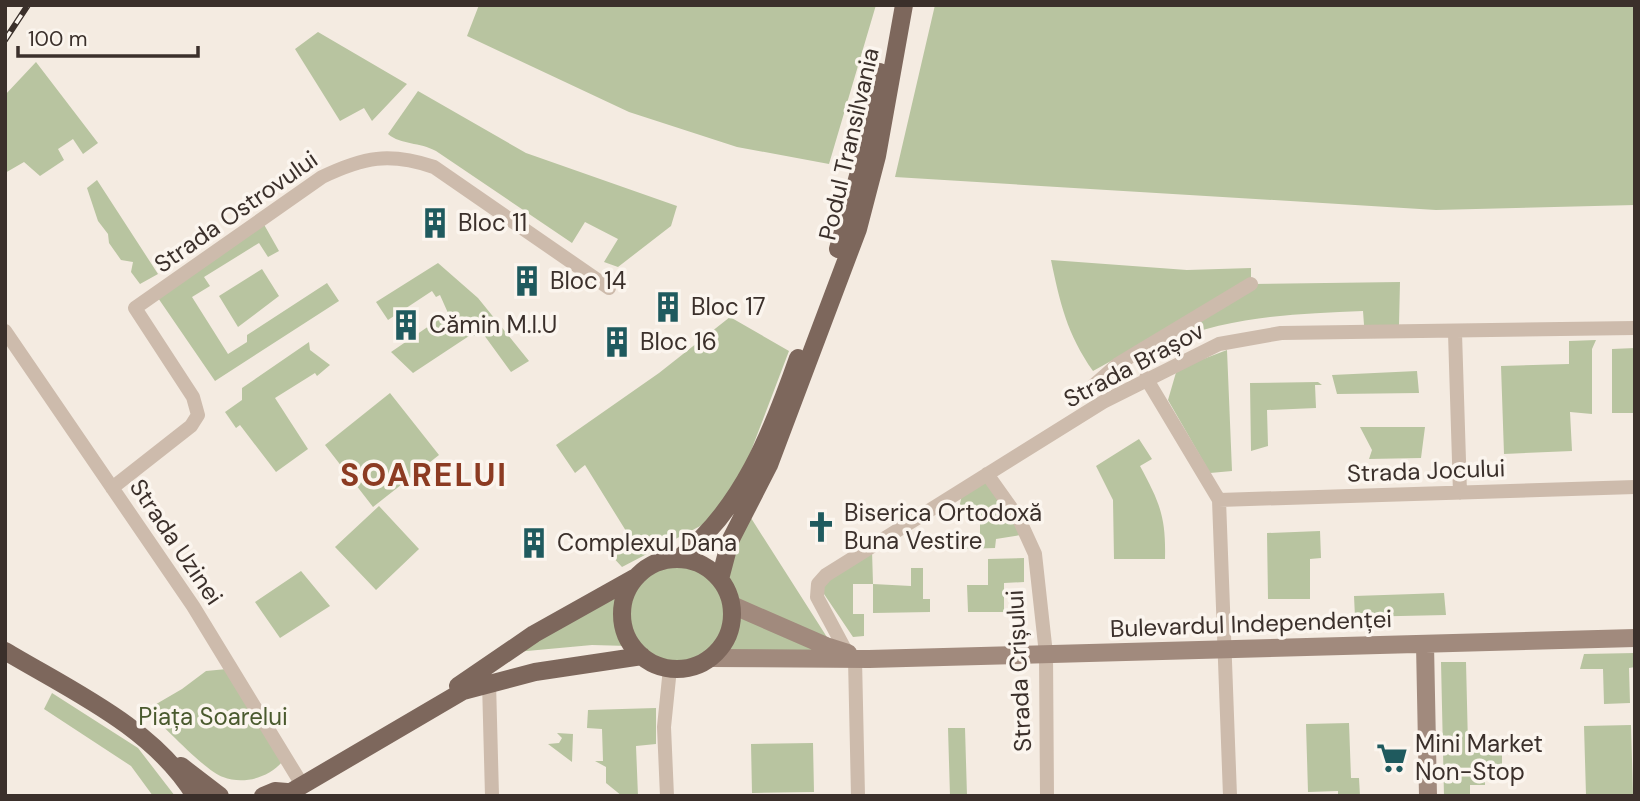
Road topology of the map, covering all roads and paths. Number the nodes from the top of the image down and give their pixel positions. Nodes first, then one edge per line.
1 (893, 5) edge
2 (904, 5) edge
3 (1251, 284) dead end
4 (609, 288) dead end
5 (1635, 328) edge
6 (5, 331) edge
7 (1455, 333) junction
8 (800, 370) junction
9 (1146, 378) junction
10 (1093, 386) dead end
11 (987, 474) junction
12 (1635, 487) edge
13 (112, 488) junction
14 (1460, 493) junction
15 (1219, 500) junction
16 (678, 559) junction
17 (637, 576) junction
18 (720, 579) junction
19 (732, 605) junction
20 (1635, 638) edge
21 (1424, 644) junction
22 (1225, 650) junction
23 (5, 651) edge
24 (1046, 654) junction
25 (642, 656) junction
26 (857, 657) junction
27 (710, 658) junction
28 (670, 668) junction
29 (489, 682) junction
30 (402, 724) junction
31 (160, 752) junction
32 (291, 790) edge
33 (195, 796) edge
34 (219, 796) edge
35 (263, 796) edge
36 (492, 796) edge
37 (667, 796) edge
38 (858, 796) edge
39 (1047, 796) edge
40 (1230, 796) edge
41 (1429, 796) edge

1 - 8 main road, Podul Transilvania
2 - 8 main road, Podul Transilvania
3 - 10 street
4 - 13 street, Strada Ostrovului
5 - 7 street, Strada Brașov
6 - 13 street, Strada Uzinei
7 - 9 street, Strada Brașov
7 - 14 street
8 - 16 main road
8 - 18 main road
9 - 11 street, Strada Brașov
9 - 15 street
11 - 24 street, Strada Crișului
11 - 26 street, Strada Brașov
12 - 14 street, Strada Jocului
13 - 32 street, Strada Uzinei
14 - 15 street, Strada Jocului
15 - 22 street
16 - 17 main road
16 - 18 main road
17 - 25 main road
17 - 30 main road
18 - 19 main road
19 - 26 street, Bulevardul Independenței
19 - 27 main road
20 - 21 street, Bulevardul Independenței
21 - 22 street, Bulevardul Independenței
21 - 41 street
22 - 24 street, Bulevardul Independenței
22 - 40 street
23 - 31 main road
24 - 26 street, Bulevardul Independenței
24 - 39 street, Strada Crișului
25 - 28 main road
25 - 29 main road
26 - 27 street, Bulevardul Independenței
26 - 38 street
27 - 28 main road, Bulevardul Independenței
28 - 37 street
29 - 30 main road
29 - 36 street
30 - 32 main road
31 - 33 main road
31 - 34 main road
32 - 35 main road

